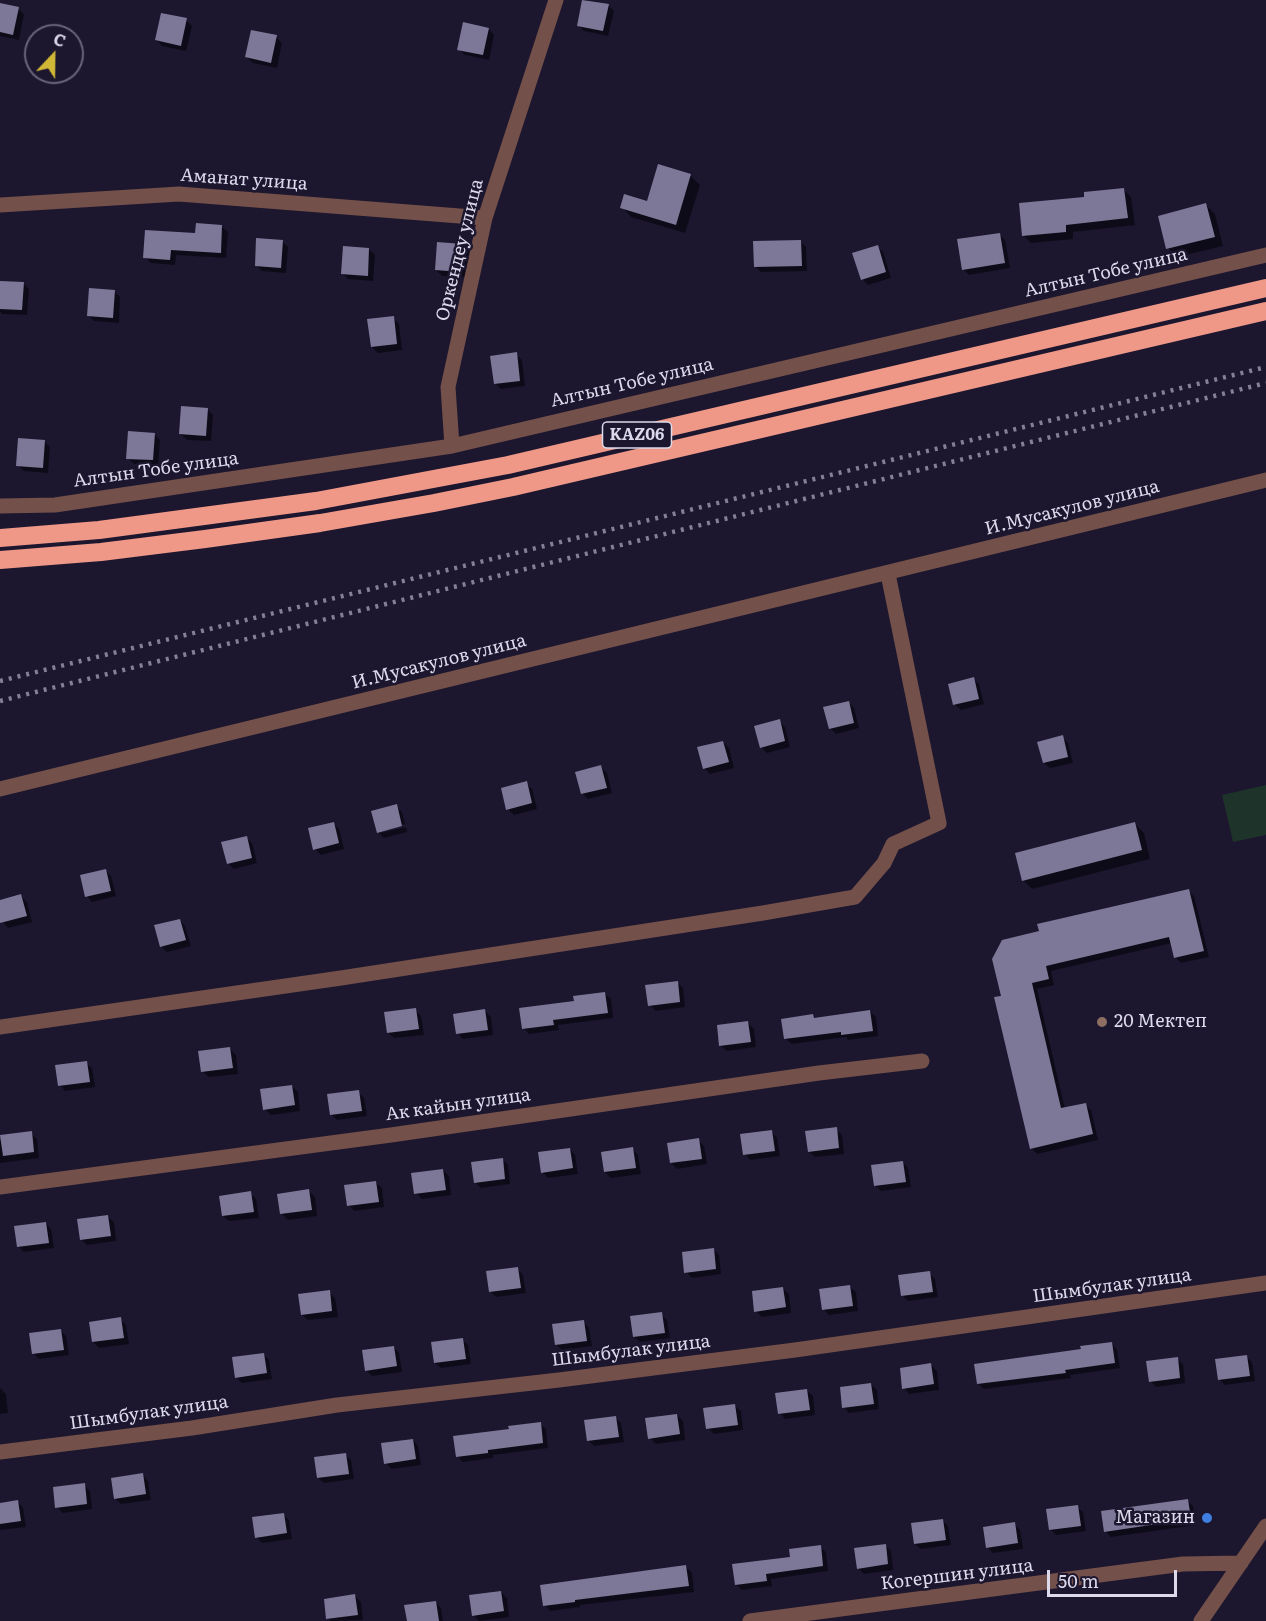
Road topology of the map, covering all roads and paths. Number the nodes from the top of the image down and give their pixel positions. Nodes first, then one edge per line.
1 (556, 0) edge
2 (0, 205) edge
3 (485, 218) junction
4 (1266, 255) edge
5 (1266, 288) edge
6 (1266, 311) edge
7 (452, 446) junction
8 (1266, 480) edge
9 (0, 506) edge
10 (0, 538) edge
11 (0, 560) edge
12 (888, 574) junction
13 (0, 789) edge
14 (0, 1027) edge
15 (922, 1061) dead end
16 (0, 1187) edge
17 (1266, 1283) edge
18 (0, 1452) edge
19 (1266, 1526) edge
20 (1241, 1563) junction
21 (750, 1621) edge
22 (1201, 1621) edge

1 - 3 street, Оркендеу улица
2 - 3 street, Аманат улица
3 - 7 street, Оркендеу улица
4 - 7 street, Алтын Тобе улица
5 - 10 highway, KАZ06
6 - 11 highway, KАZ06
7 - 9 street, Алтын Тобе улица
8 - 12 street, И.Мусакулов улица
12 - 13 street, И.Мусакулов улица
12 - 14 street
15 - 16 street, Ак кайын улица
17 - 18 street, Шымбулак улица
19 - 20 street
20 - 21 street, Когершин улица
20 - 22 street

